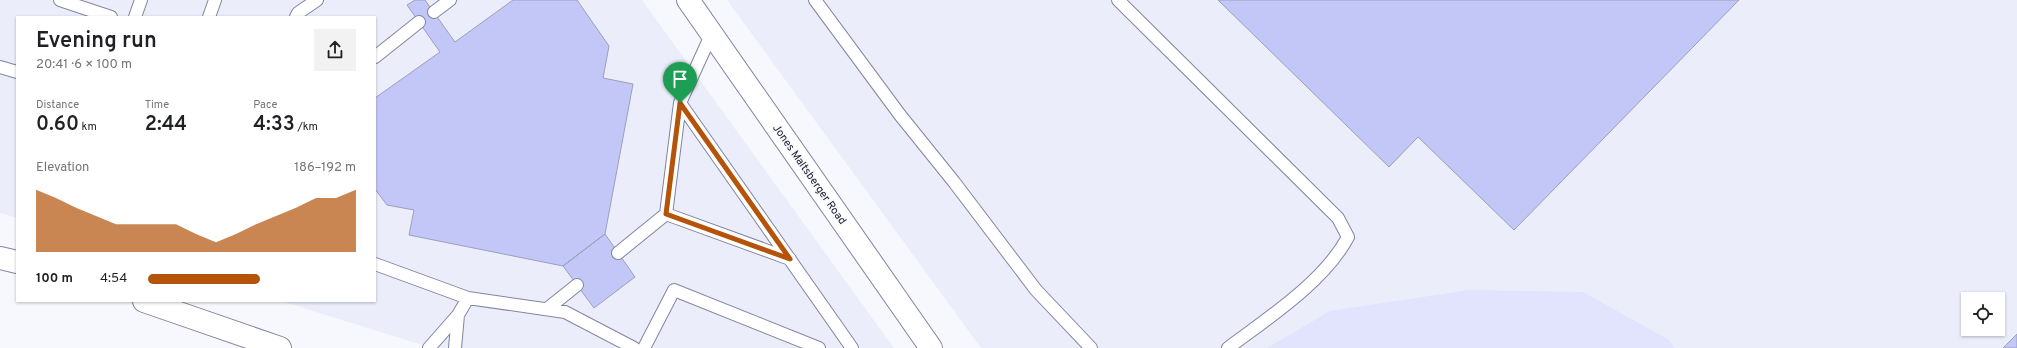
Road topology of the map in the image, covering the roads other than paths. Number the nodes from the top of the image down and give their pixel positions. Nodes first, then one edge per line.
1 (60, 0) edge
2 (141, 0) edge
3 (215, 0) edge
4 (317, 0) edge
5 (450, 0) edge
6 (688, 0) edge
7 (815, 0) edge
8 (1118, 0) edge
9 (434, 12) dead end
10 (108, 16) edge
11 (135, 16) edge
12 (209, 16) edge
13 (296, 16) edge
14 (419, 22) dead end
15 (712, 33) junction
16 (376, 56) edge
17 (0, 67) edge
18 (16, 72) edge
19 (680, 103) junction
20 (666, 214) junction
21 (618, 253) dead end
22 (0, 258) edge
23 (790, 259) junction
24 (16, 262) edge
25 (376, 264) edge
26 (577, 285) dead end
27 (468, 298) junction
28 (147, 302) edge
29 (547, 309) junction
30 (458, 315) junction
31 (280, 348) edge
32 (429, 348) edge
33 (455, 348) edge
34 (634, 348) edge
35 (644, 348) edge
36 (819, 348) edge
37 (852, 348) edge
38 (931, 348) edge
39 (1092, 348) edge
40 (1228, 348) edge

1 - 10 lane
2 - 11 lane
3 - 12 lane
4 - 13 lane
5 - 9 lane
6 - 15 street, Jones Maltsberger Road
7 - 39 lane
8 - 40 lane
14 - 16 lane
15 - 19 lane
15 - 38 street, Jones Maltsberger Road
17 - 18 lane
19 - 20 lane
19 - 23 lane
20 - 21 lane
20 - 23 lane
22 - 24 street
23 - 37 lane
25 - 27 lane
26 - 29 lane
27 - 29 lane
27 - 30 lane
28 - 31 street
29 - 34 lane
30 - 32 lane
30 - 33 lane
35 - 36 lane

